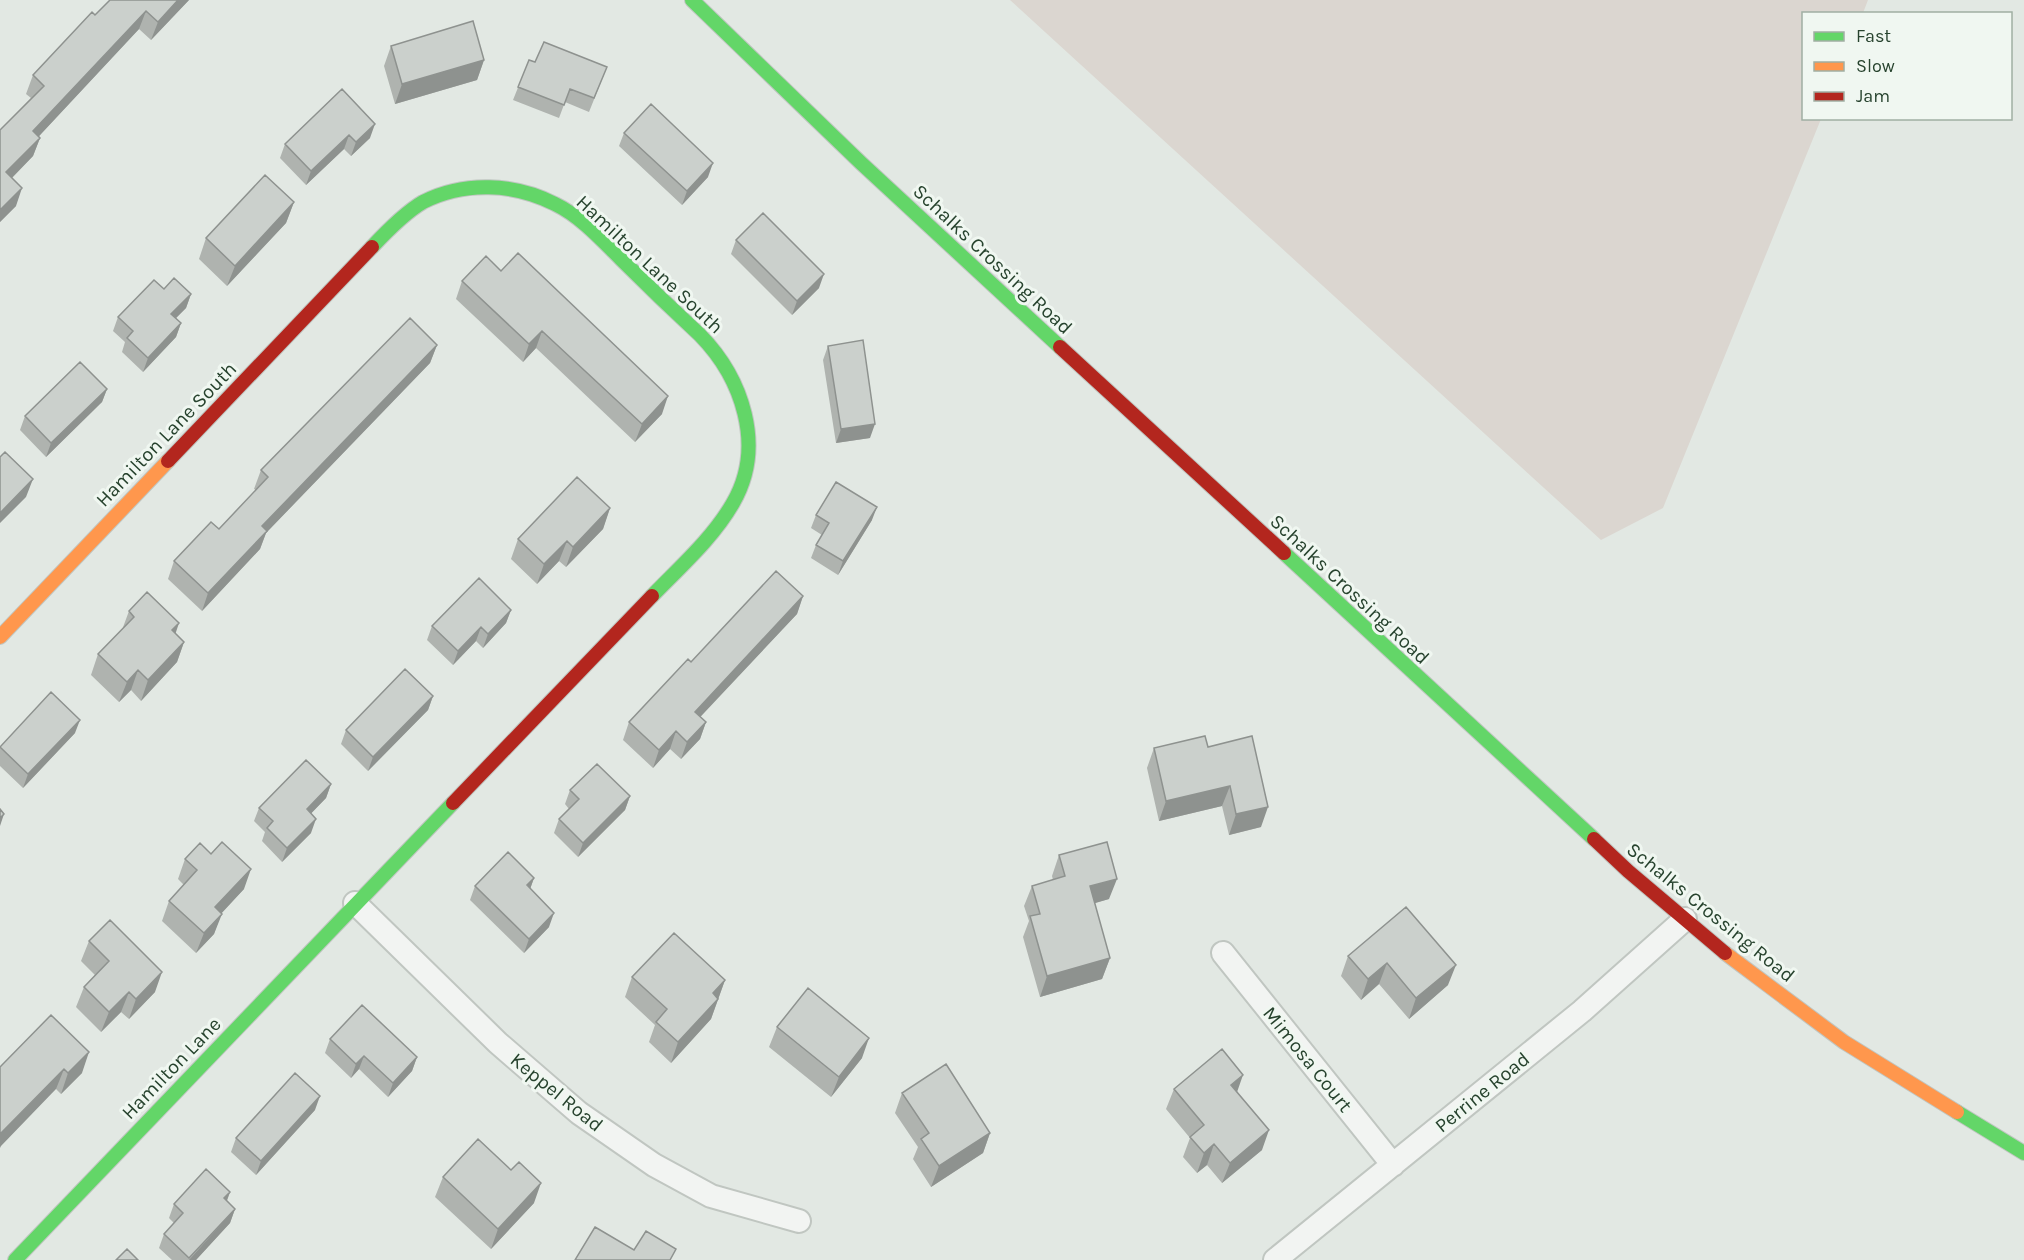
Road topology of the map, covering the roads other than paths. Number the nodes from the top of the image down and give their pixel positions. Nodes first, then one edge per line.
1 (692, 0) edge
2 (0, 637) edge
3 (356, 903) junction
4 (1684, 919) junction
5 (1223, 953) dead end
6 (2024, 1152) edge
7 (1393, 1165) junction
8 (799, 1221) dead end
9 (15, 1260) edge
10 (1275, 1260) edge

1 - 4 street, Schalks Crossing Road
2 - 3 street, Hamilton Lane South
3 - 8 street, Keppel Road
3 - 9 street, Hamilton Lane
4 - 6 street, Schalks Crossing Road
4 - 7 street, Perrine Road
5 - 7 street, Mimosa Court
7 - 10 street, Perrine Road

